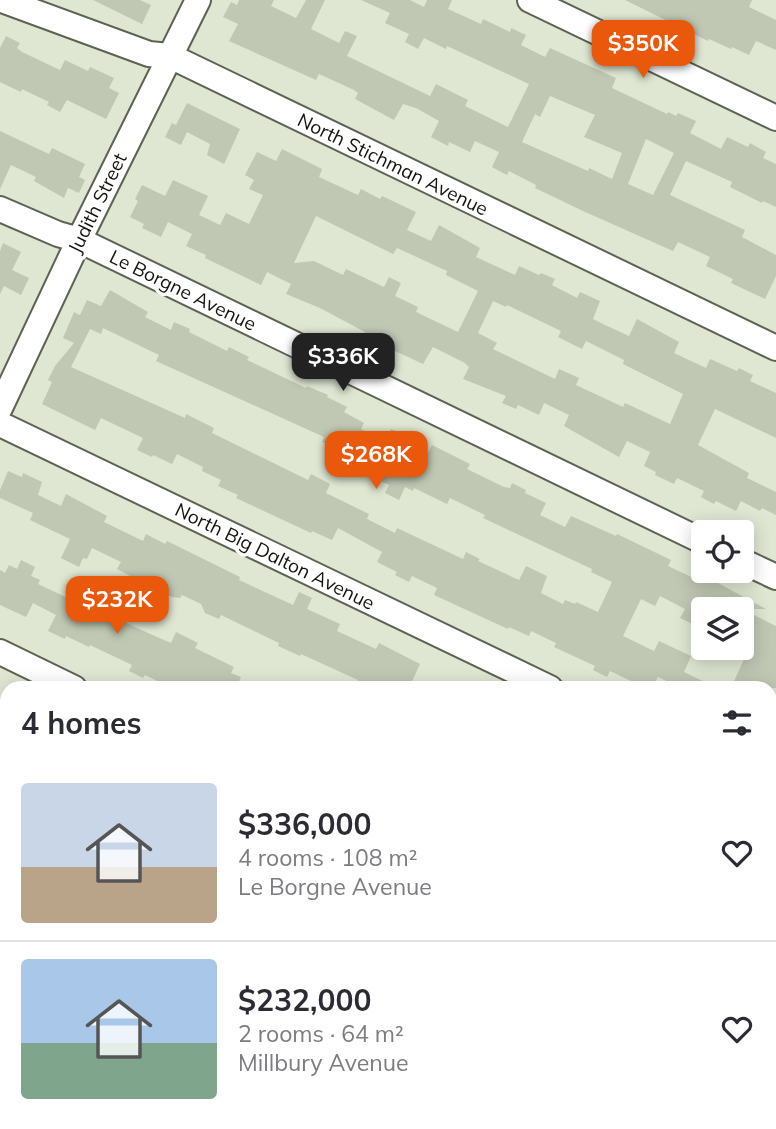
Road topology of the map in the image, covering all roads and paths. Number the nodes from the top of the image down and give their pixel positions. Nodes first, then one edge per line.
1 (2, 0) edge
2 (198, 0) edge
3 (530, 0) edge
4 (170, 56) junction
5 (776, 118) edge
6 (0, 209) edge
7 (79, 240) junction
8 (776, 348) edge
9 (0, 408) edge
10 (0, 424) edge
11 (691, 536) edge
12 (754, 567) edge
13 (776, 577) edge
14 (0, 652) edge
15 (60, 681) edge
16 (535, 681) edge

1 - 4 street, North Stichman Avenue
2 - 4 street, Judith Street
3 - 5 street
4 - 7 street, Judith Street
4 - 8 street, North Stichman Avenue
6 - 7 street, Le Borgne Avenue
7 - 9 street, Judith Street
7 - 11 street, Le Borgne Avenue
10 - 16 street, North Big Dalton Avenue
12 - 13 street
14 - 15 street

